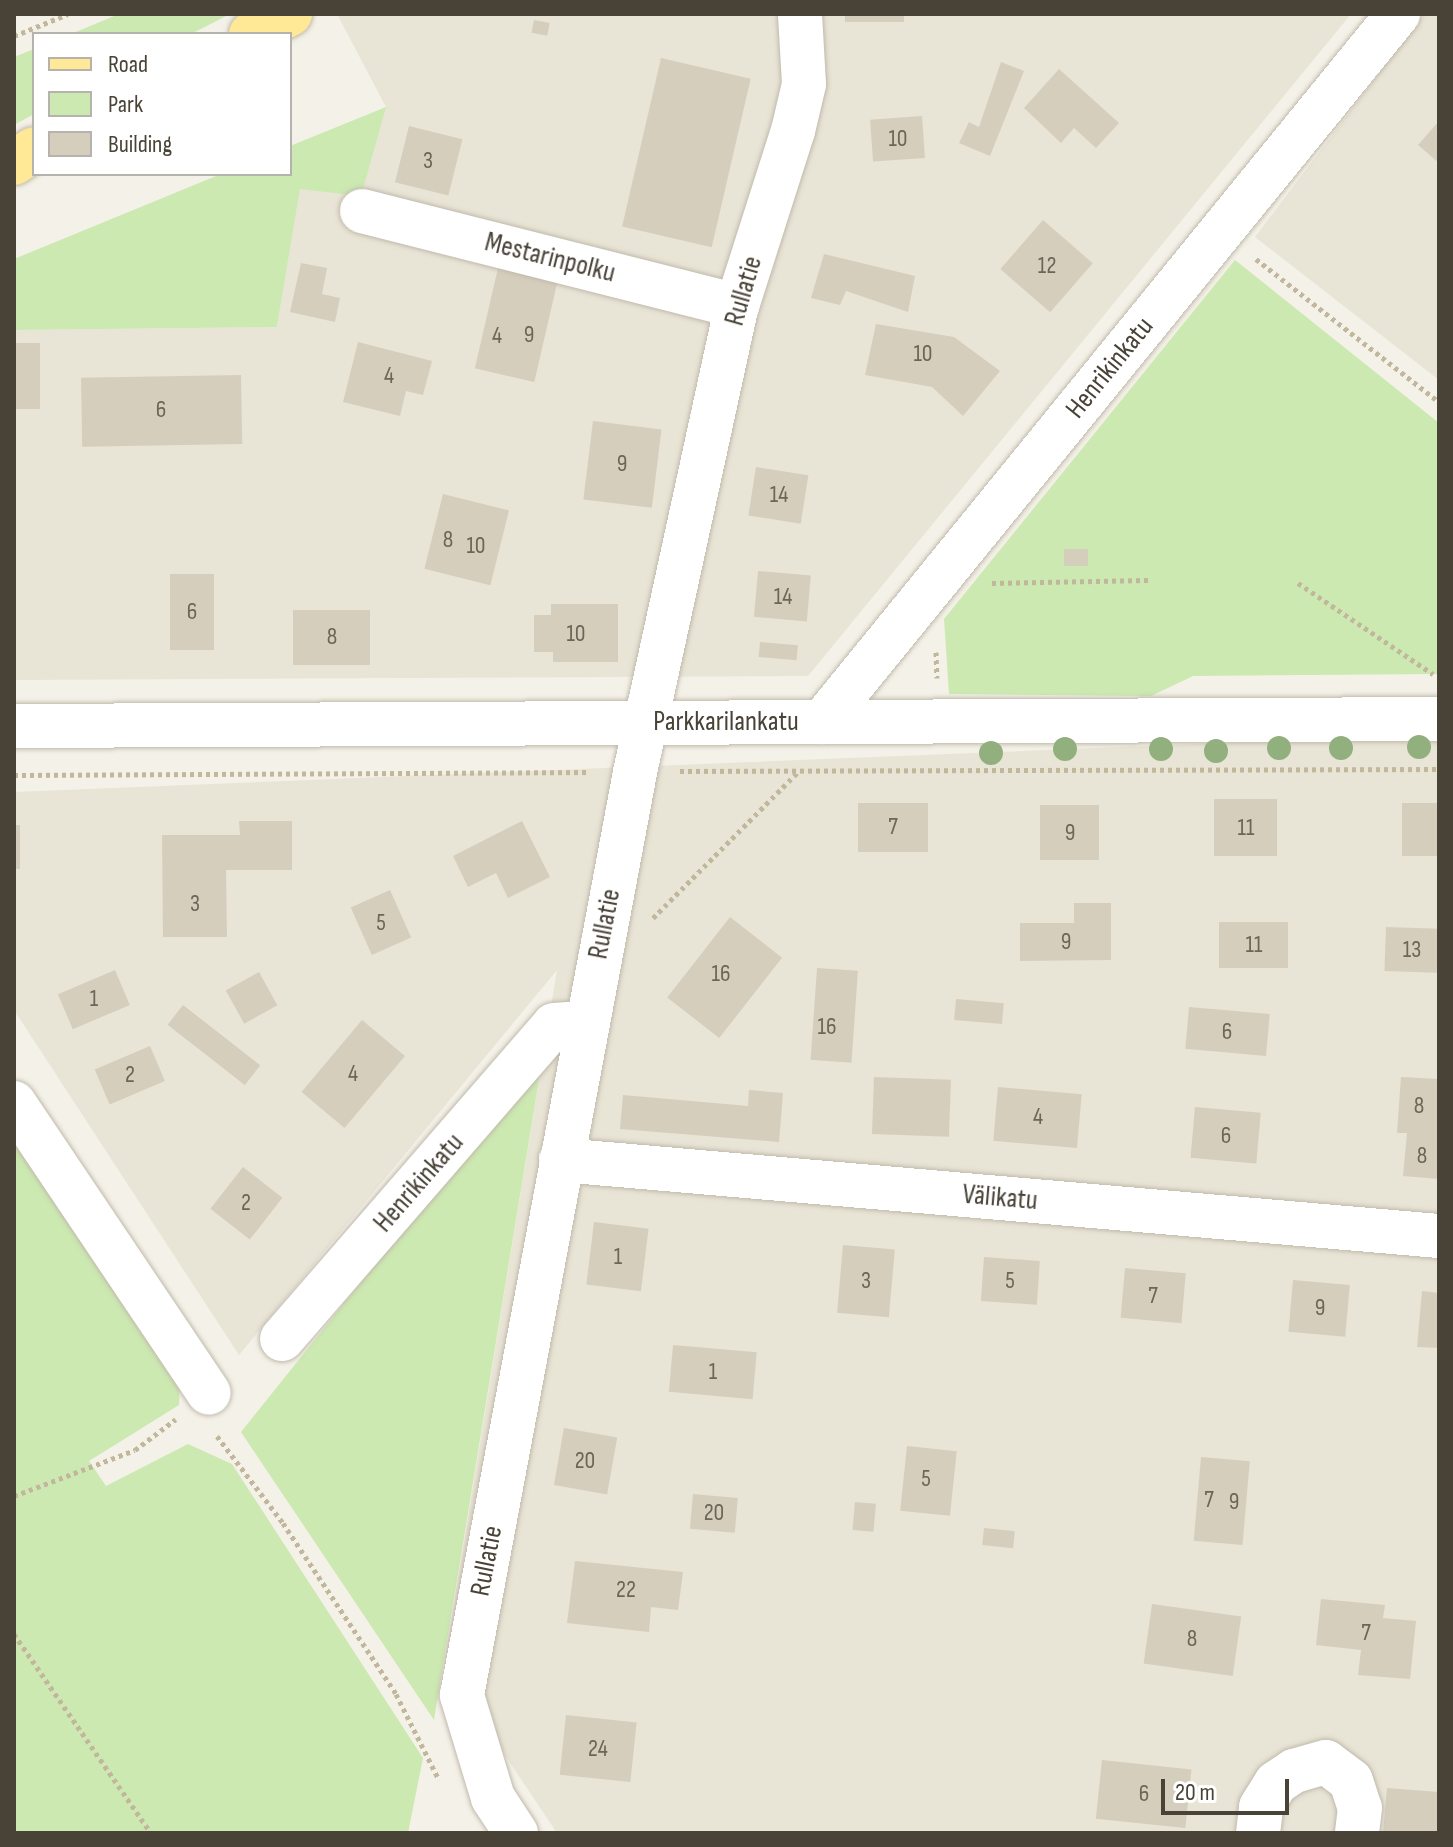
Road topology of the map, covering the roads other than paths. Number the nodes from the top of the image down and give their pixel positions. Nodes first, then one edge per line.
1 (290, 14) edge
2 (800, 14) edge
3 (1398, 14) edge
4 (255, 32) edge
5 (32, 150) edge
6 (14, 163) edge
7 (362, 211) dead end
8 (737, 306) junction
9 (1439, 719) edge
10 (648, 722) junction
11 (822, 722) junction
12 (14, 726) edge
13 (570, 1024) junction
14 (14, 1103) edge
15 (561, 1160) junction
16 (1439, 1236) edge
17 (282, 1339) dead end
18 (201, 1399) road end
19 (516, 1833) edge
20 (1258, 1833) edge
21 (1357, 1833) edge

1 - 4 main road
2 - 8 street, Rullatie
3 - 11 street, Henrikinkatu
5 - 6 main road
7 - 8 street, Mestarinpolku
8 - 10 street, Rullatie
9 - 11 street, Parkkarilankatu
10 - 11 street, Parkkarilankatu
10 - 12 street, Parkkarilankatu
10 - 13 street, Rullatie
13 - 15 street, Rullatie
13 - 17 street, Henrikinkatu
14 - 18 street
15 - 16 street, Välikatu
15 - 19 street, Rullatie
20 - 21 street

